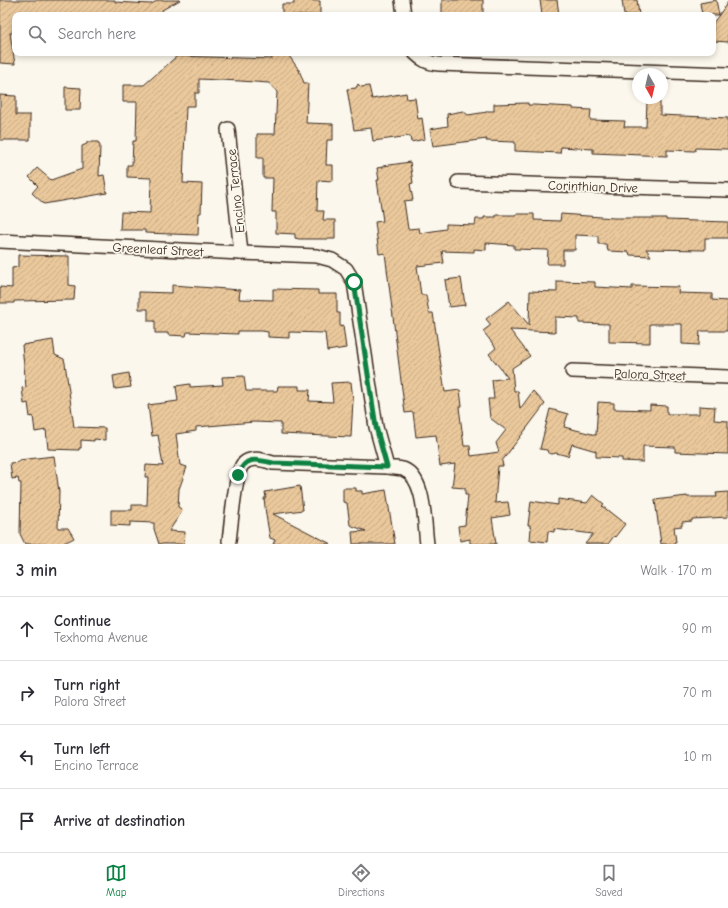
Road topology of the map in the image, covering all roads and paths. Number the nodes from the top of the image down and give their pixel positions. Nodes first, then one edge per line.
1 (402, 0) edge
2 (404, 12) edge
3 (418, 56) edge
4 (728, 74) edge
5 (228, 129) dead end
6 (458, 182) dead end
7 (728, 190) edge
8 (0, 241) edge
9 (242, 253) junction
10 (572, 371) dead end
11 (728, 377) edge
12 (387, 467) junction
13 (229, 541) dead end
14 (427, 544) edge

1 - 2 street
3 - 4 street
5 - 9 street, Encino Terrace
6 - 7 street, Corinthian Drive
8 - 9 street, Greenleaf Street
9 - 12 street, Greenleaf Street
10 - 11 street, Palora Street
12 - 13 street
12 - 14 street

